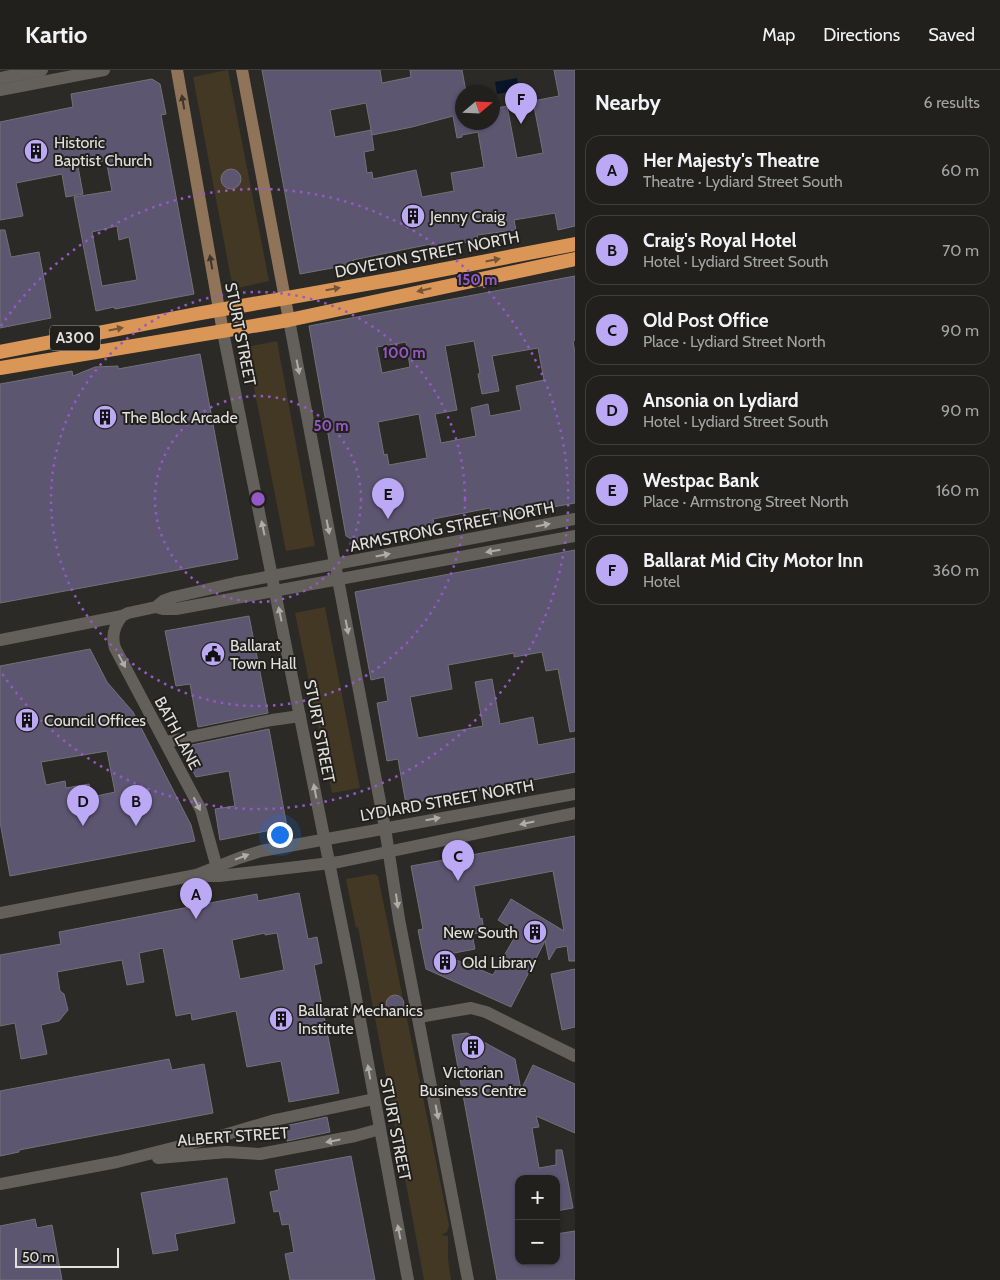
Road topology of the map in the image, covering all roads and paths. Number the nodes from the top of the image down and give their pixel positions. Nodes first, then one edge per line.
1 (42, 70) edge
2 (104, 70) edge
3 (177, 70) edge
4 (242, 70) edge
5 (0, 78) edge
6 (0, 90) edge
7 (575, 244) edge
8 (575, 258) edge
9 (285, 298) junction
10 (220, 310) junction
11 (289, 320) junction
12 (223, 332) junction
13 (0, 352) edge
14 (0, 368) edge
15 (575, 519) edge
16 (575, 536) edge
17 (336, 564) junction
18 (272, 576) junction
19 (338, 580) junction
20 (275, 591) junction
21 (156, 607) junction
22 (122, 616) junction
23 (0, 640) edge
24 (300, 716) junction
25 (166, 742) junction
26 (575, 794) edge
27 (575, 813) edge
28 (385, 828) junction
29 (325, 839) junction
30 (390, 852) junction
31 (330, 863) junction
32 (218, 872) junction
33 (0, 913) edge
34 (419, 1017) junction
35 (575, 1056) edge
36 (374, 1099) junction
37 (380, 1129) junction
38 (117, 1162) junction
39 (0, 1184) edge
40 (408, 1280) edge
41 (468, 1280) edge

1 - 5 street
2 - 6 street
10 -> 3 main road, STURT STREET
4 - 9 main road
9 -> 7 highway, DOVETON STREET NORTH / A300
8 -> 11 highway, DOVETON STREET NORTH / A300
9 - 10 highway, A300
9 - 11 main road
10 - 12 main road, STURT STREET
13 -> 10 highway, A300
11 - 12 highway, A300
11 -> 17 street
12 - 14 highway, A300
18 -> 12 street, STURT STREET
17 -> 15 street, ARMSTRONG STREET NORTH
16 -> 19 street, ARMSTRONG STREET NORTH
17 - 18 street, ARMSTRONG STREET NORTH
17 - 19 street
18 - 20 street, STURT STREET
18 - 21 street, ARMSTRONG STREET NORTH
19 - 20 street, ARMSTRONG STREET NORTH
19 -> 28 street
20 - 21 street, ARMSTRONG STREET NORTH
24 -> 20 street, STURT STREET
21 - 22 street
22 - 23 street
22 -> 25 street, BATH LANE
24 - 25 street
29 -> 24 street, STURT STREET
25 -> 32 street, BATH LANE
28 -> 26 street, LYDIARD STREET NORTH
27 -> 30 street
28 - 29 street, LYDIARD STREET NORTH
28 - 30 street
29 - 31 street, STURT STREET
32 -> 29 street, LYDIARD STREET NORTH
30 - 31 street
30 -> 34 street
31 - 32 street
36 -> 31 street, STURT STREET
32 - 33 street
34 - 35 street
34 -> 41 street
36 - 37 street, STURT STREET
36 - 38 street, ALBERT STREET
37 -> 38 street, ALBERT STREET
40 -> 37 street, STURT STREET
38 - 39 street, ALBERT STREET

